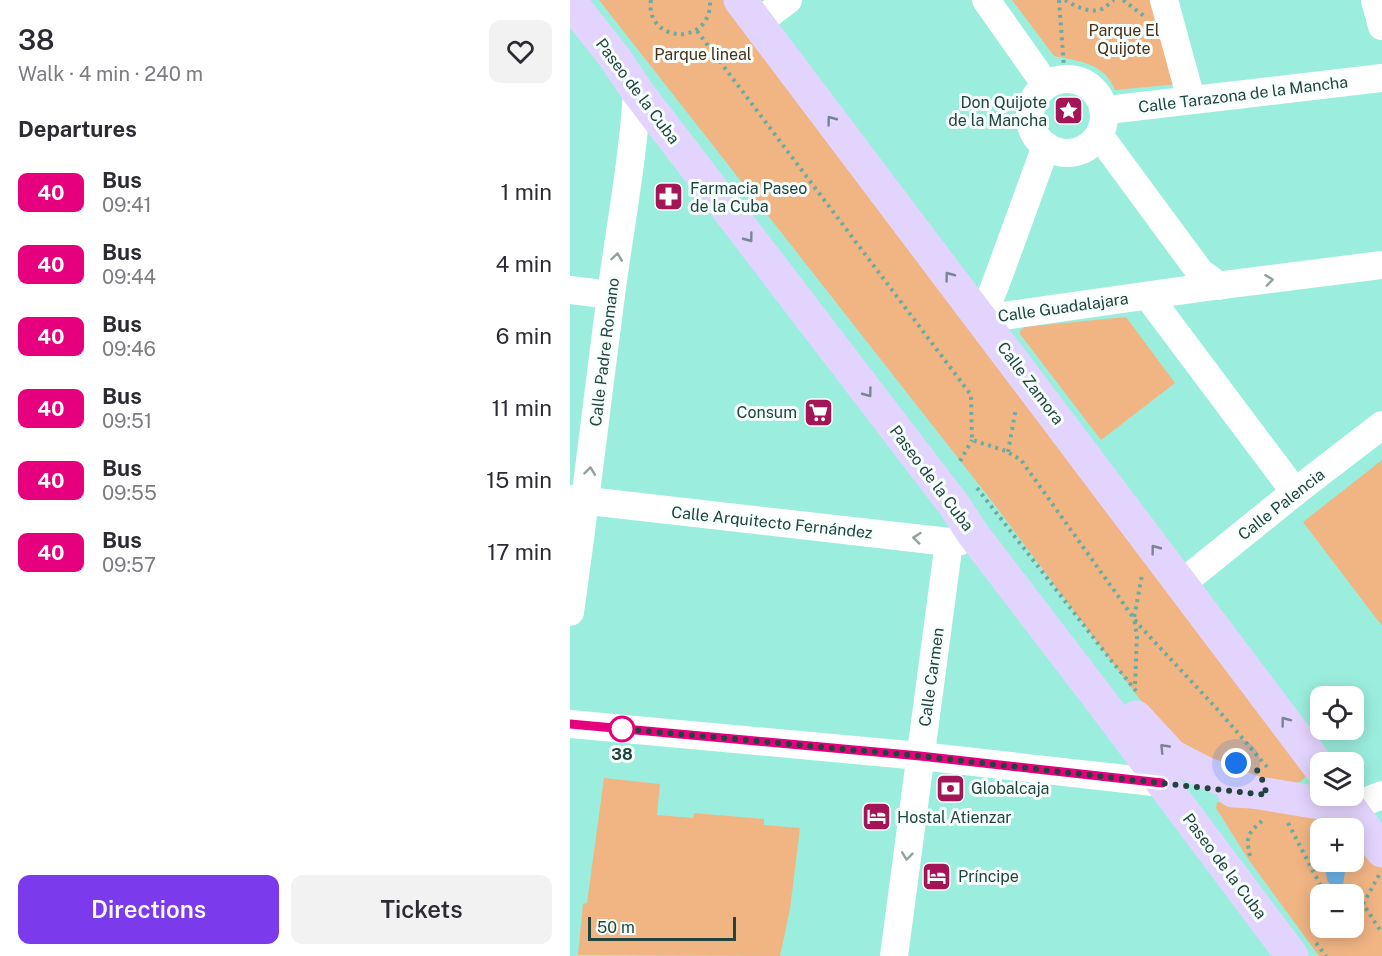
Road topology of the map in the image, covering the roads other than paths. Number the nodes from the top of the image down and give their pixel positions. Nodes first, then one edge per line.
1 (788, 0) edge
2 (986, 0) edge
3 (1164, 0) edge
4 (1375, 0) edge
5 (570, 1) edge
6 (748, 11) edge
7 (1382, 26) edge
8 (1382, 78) edge
9 (1056, 82) junction
10 (637, 91) junction
11 (1191, 99) junction
12 (1101, 122) junction
13 (1046, 146) junction
14 (1382, 265) edge
15 (1219, 286) junction
16 (570, 290) edge
17 (611, 295) junction
18 (1148, 296) junction
19 (982, 319) junction
20 (1382, 425) edge
21 (1295, 492) junction
22 (578, 500) edge
23 (961, 538) junction
24 (1181, 584) junction
25 (570, 612) edge
26 (570, 724) edge
27 (1310, 755) edge
28 (920, 756) junction
29 (1162, 783) junction
30 (1269, 794) junction
31 (1382, 795) edge
32 (1310, 798) edge
33 (1364, 798) edge
34 (1348, 806) edge
35 (1381, 862) edge
36 (1302, 947) edge
37 (894, 956) edge

1 - 6 street
2 - 9 street
3 - 11 street
4 - 7 street
5 - 10 main road, Paseo de la Cuba
19 -> 6 main road, Calle Zamora
8 - 11 street, Calle Tarazona de la Mancha
9 - 12 street
9 - 13 street
17 -> 10 street, Calle Padre Romano
10 -> 23 main road, Paseo de la Cuba
11 - 12 street, Calle Tarazona de la Mancha
12 - 13 street
12 - 15 street
13 - 19 street, Calle Guadalajara
15 -> 14 street, Calle Guadalajara
15 - 18 street, Calle Guadalajara
16 - 17 street
22 -> 17 street, Calle Padre Romano
18 - 19 street, Calle Guadalajara
18 - 21 street
24 -> 19 main road, Calle Zamora
20 - 21 street, Calle Palencia
21 - 24 street, Calle Palencia
23 -> 22 street, Calle Arquitecto Fernández
22 - 25 street, Calle Padre Romano
23 - 28 street, Calle Carmen
23 - 29 main road, Paseo de la Cuba
30 -> 23 main road
27 -> 24 main road, Calle Zamora
26 - 28 street
28 - 29 street
28 -> 37 street, Calle Carmen
29 - 30 main road
29 - 36 main road, Paseo de la Cuba
30 - 32 main road
31 - 33 street
34 - 35 main road

